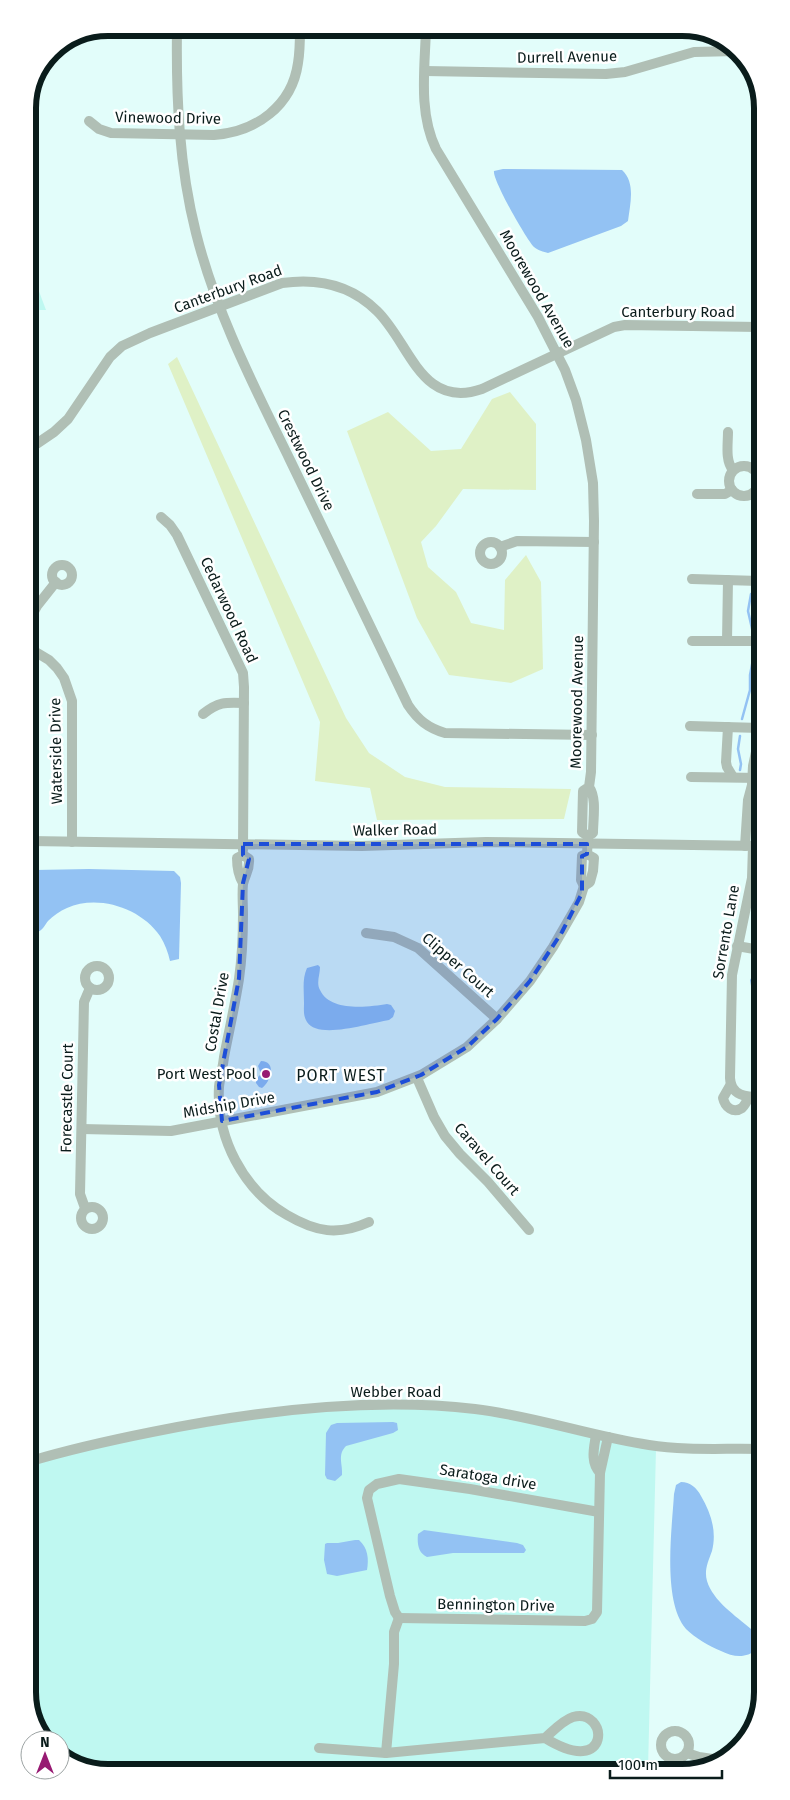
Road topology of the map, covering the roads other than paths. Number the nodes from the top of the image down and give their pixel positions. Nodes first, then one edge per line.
1 (177, 36) edge
2 (300, 36) edge
3 (426, 36) edge
4 (726, 51) edge
5 (425, 71) junction
6 (89, 121) dead end
7 (179, 134) junction
8 (219, 307) junction
9 (754, 327) edge
10 (557, 353) junction
11 (728, 432) dead end
12 (36, 444) edge
13 (754, 469) edge
14 (733, 470) junction
15 (732, 490) junction
16 (697, 494) dead end
17 (753, 494) edge
18 (162, 517) dead end
19 (594, 542) junction
20 (500, 547) dead end
21 (692, 579) dead end
22 (728, 580) junction
23 (754, 581) edge
24 (56, 582) dead end
25 (36, 608) edge
26 (692, 641) dead end
27 (727, 641) junction
28 (754, 641) edge
29 (36, 652) edge
30 (244, 703) junction
31 (203, 714) dead end
32 (690, 726) dead end
33 (728, 727) junction
34 (754, 728) edge
35 (592, 735) junction
36 (691, 777) dead end
37 (733, 778) junction
38 (754, 780) edge
39 (754, 783) edge
40 (36, 841) edge
41 (72, 842) junction
42 (243, 844) junction
43 (587, 845) junction
44 (754, 846) edge
45 (366, 933) dead end
46 (737, 946) junction
47 (754, 949) edge
48 (90, 988) dead end
49 (497, 1020) junction
50 (417, 1078) junction
51 (730, 1084) junction
52 (749, 1097) junction
53 (754, 1097) edge
54 (222, 1122) junction
55 (82, 1129) junction
56 (85, 1208) dead end
57 (369, 1222) dead end
58 (529, 1230) dead end
59 (596, 1435) junction
60 (608, 1437) junction
61 (754, 1449) edge
62 (36, 1460) edge
63 (600, 1473) junction
64 (599, 1512) junction
65 (399, 1618) junction
66 (545, 1738) junction
67 (319, 1748) dead end
68 (386, 1752) junction
69 (687, 1753) dead end
70 (709, 1758) edge

1 - 7 street, Crestwood Drive
2 - 7 street, Vinewood Drive
3 - 5 street, Moorewood Avenue
4 - 5 street, Durrell Avenue
5 - 10 street, Moorewood Avenue
6 - 7 street, Vinewood Drive
7 - 8 street, Crestwood Drive
8 - 10 street, Canterbury Road
8 - 12 street, Canterbury Road
8 - 35 street, Crestwood Drive
9 - 10 street, Canterbury Road
10 - 19 street, Moorewood Avenue
11 - 14 street
13 - 14 street
14 - 15 street
15 - 16 street
15 - 17 street
18 - 30 street, Cedarwood Road
19 - 20 street
19 - 35 street, Moorewood Avenue
21 - 22 street
22 - 23 street
22 - 27 street
24 - 25 street
26 - 27 street
27 - 28 street
29 - 41 street, Waterside Drive
30 - 31 street
30 - 42 street, Cedarwood Road
32 - 33 street
33 - 34 street
33 - 37 street
35 - 43 street, Moorewood Avenue
36 - 37 street
37 - 38 street
39 - 44 street, Sorrento Lane
40 - 41 street, Walker Road
41 - 42 street, Walker Road
42 - 43 street, Walker Road
42 - 54 street, Costal Drive
43 - 44 street, Walker Road
43 - 49 street, Midship Drive
44 - 46 street, Sorrento Lane
45 - 49 street, Clipper Court
46 - 47 street
46 - 51 street, Sorrento Lane
48 - 55 street, Forecastle Court
49 - 50 street, Midship Drive
50 - 54 street, Midship Drive
50 - 58 street, Caravel Court
51 - 52 street
51 - 52 street, Sorrento Lane
52 - 53 street
54 - 55 street, Midship Drive
54 - 57 street, Costal Drive
55 - 56 street, Forecastle Court
59 - 60 street, Webber Road
59 - 62 street, Webber Road
59 - 63 street
60 - 61 street, Webber Road
60 - 63 street
63 - 64 street
64 - 65 street, Bennington Drive
64 - 65 street, Saratoga drive
65 - 68 street
66 - 66 street
66 - 68 street
67 - 68 street
69 - 70 street

